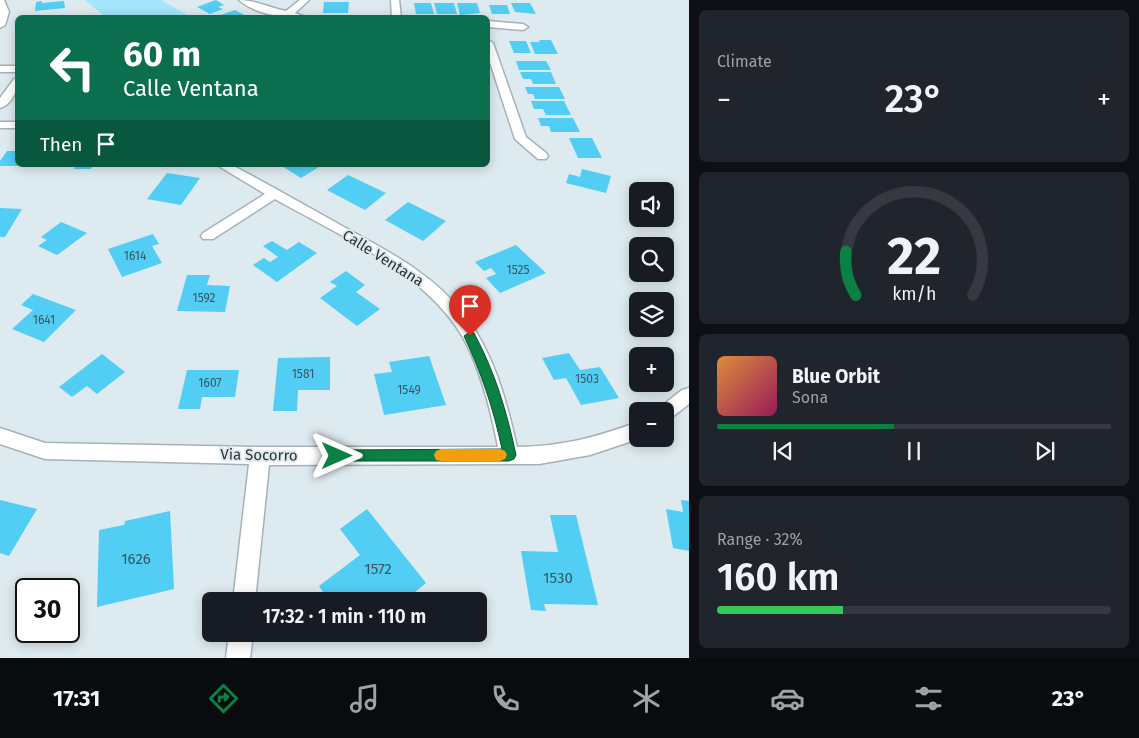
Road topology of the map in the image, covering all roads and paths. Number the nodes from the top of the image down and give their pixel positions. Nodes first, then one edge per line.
1 (0, 0) edge
2 (244, 0) edge
3 (305, 0) edge
4 (395, 0) edge
5 (286, 15) joint
6 (397, 15) edge
7 (490, 24) edge
8 (0, 25) edge
9 (523, 27) dead end
10 (490, 49) edge
11 (0, 69) edge
12 (15, 69) edge
13 (490, 81) edge
14 (501, 81) junction
15 (15, 85) edge
16 (0, 105) edge
17 (0, 125) edge
18 (15, 125) edge
19 (542, 156) dead end
20 (227, 167) edge
21 (274, 194) junction
22 (208, 236) dead end
23 (688, 395) edge
24 (674, 406) edge
25 (629, 434) edge
26 (0, 436) edge
27 (509, 455) junction
28 (260, 456) junction
29 (245, 592) edge
30 (240, 642) edge
31 (238, 658) edge

1 - 8 street
2 - 5 street
3 - 5 street
4 - 6 street
7 - 9 street
10 - 14 street
11 - 12 street
13 - 14 street
14 - 19 street
15 - 16 street
17 - 18 street
20 - 21 street, Calle Ventana
21 - 22 street
21 - 27 street, Calle Ventana
23 - 24 street
25 - 27 street, Via Socorro
26 - 28 street, Via Socorro
27 - 28 street, Via Socorro
28 - 29 street
30 - 31 street

